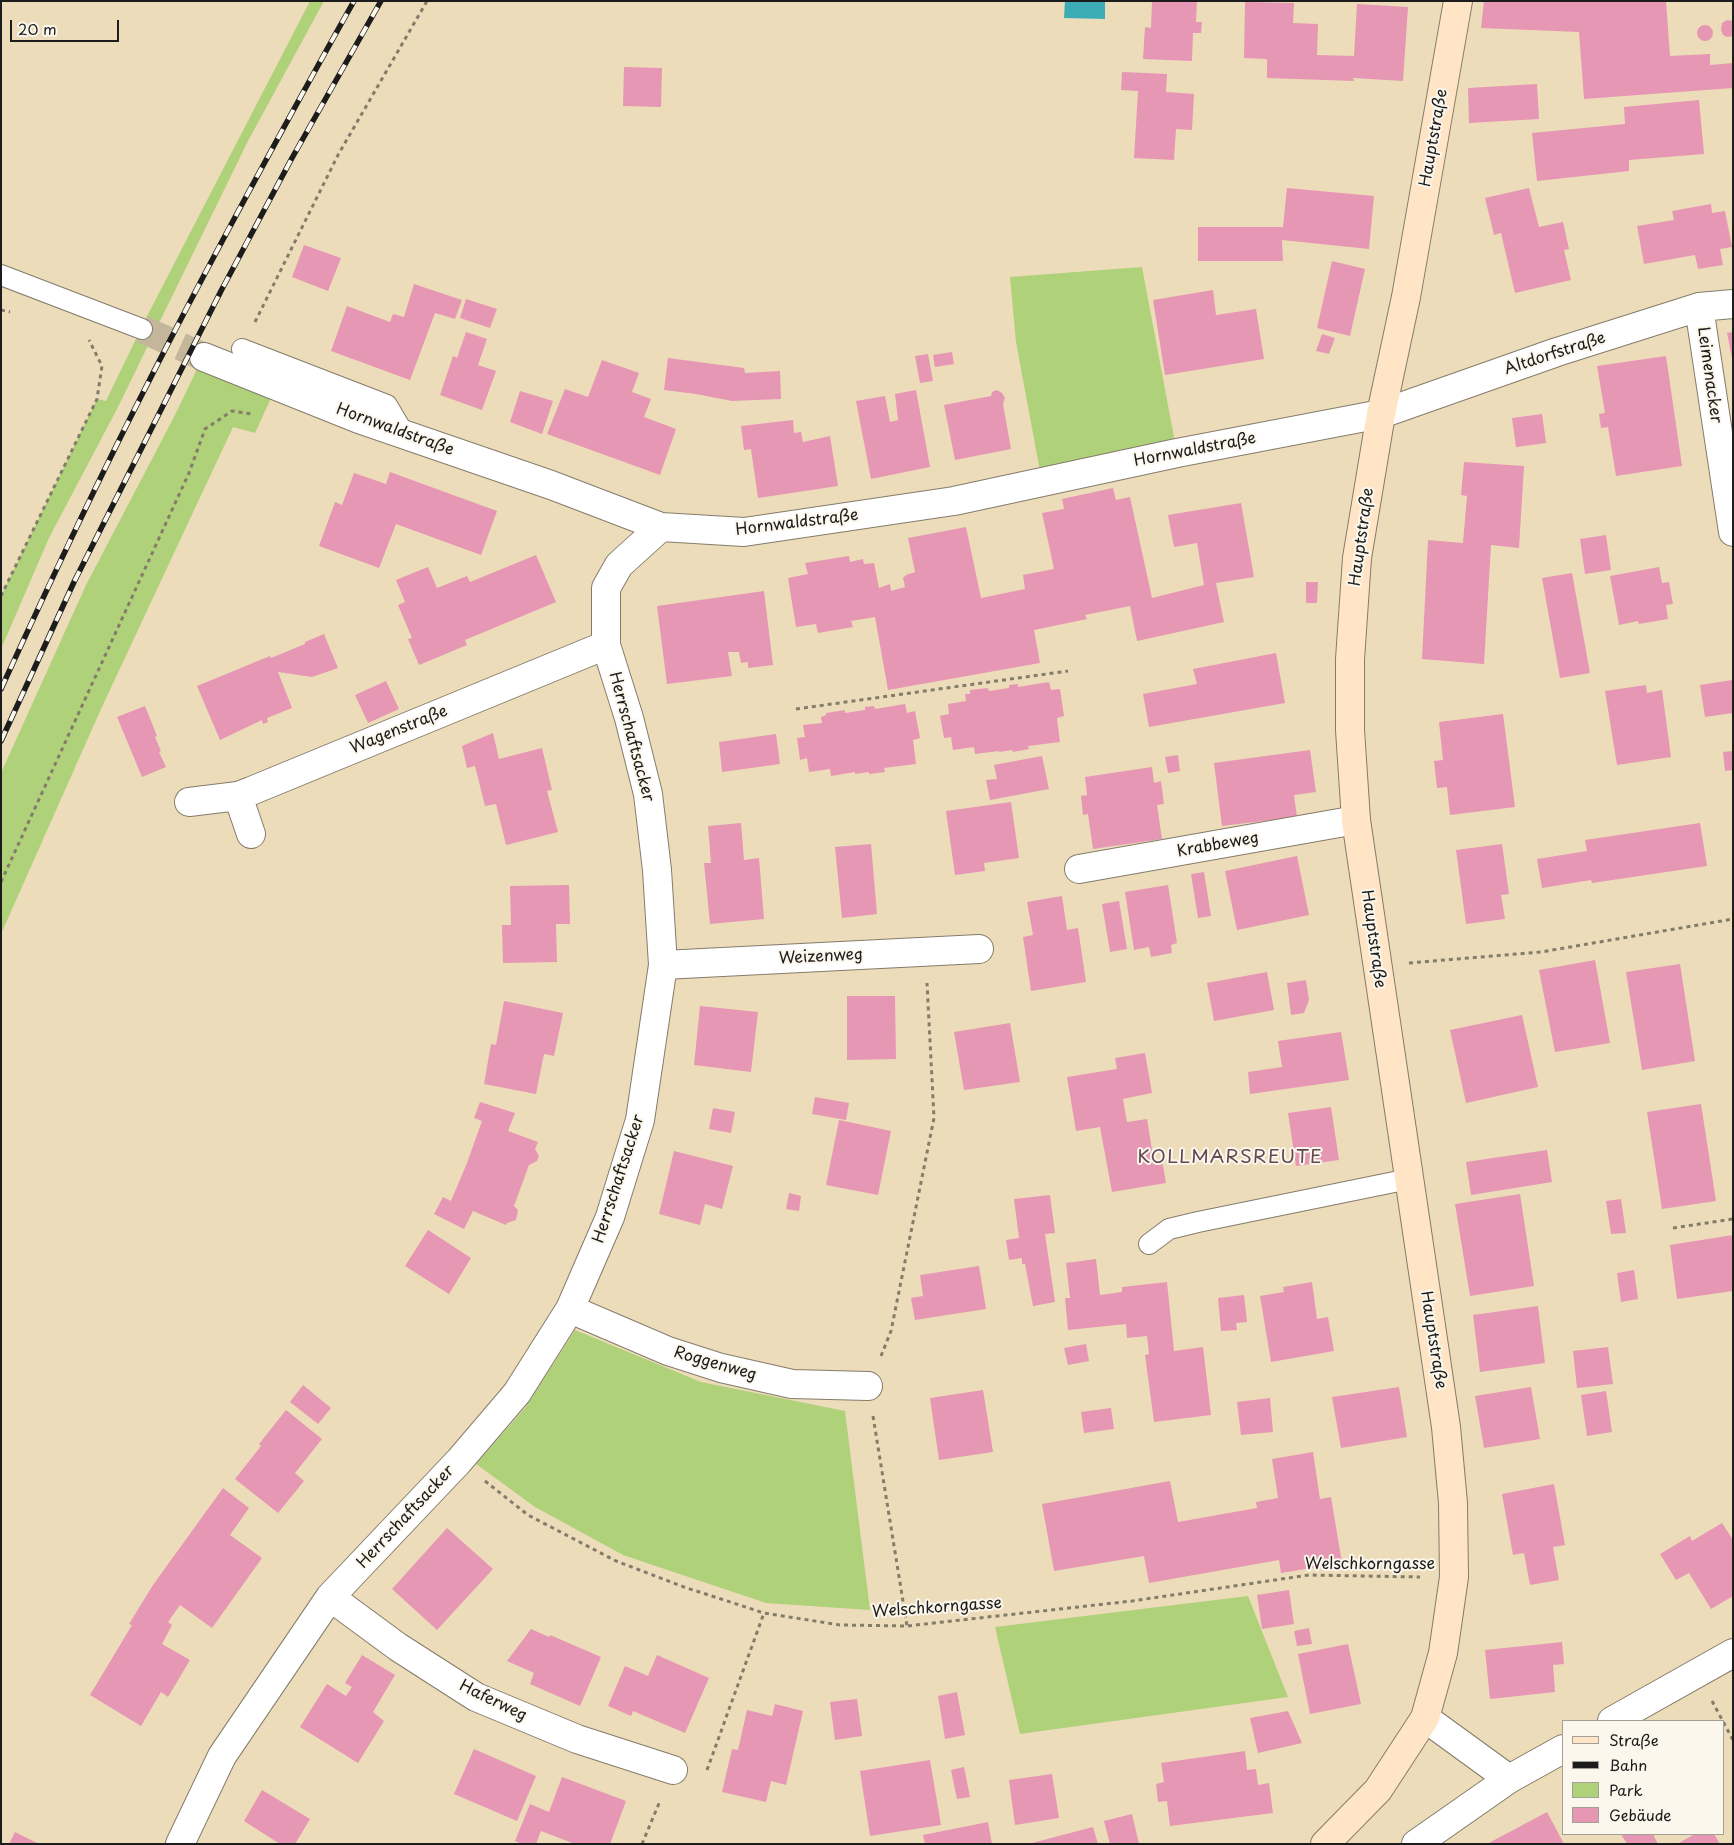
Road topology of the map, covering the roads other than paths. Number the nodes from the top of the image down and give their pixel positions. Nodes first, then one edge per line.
1 (1458, 1) edge
2 (1, 275) edge
3 (1733, 304) edge
4 (1699, 307) junction
5 (142, 329) tunnel mouth
6 (242, 349) road end
7 (204, 357) tunnel mouth
8 (1381, 414) junction
9 (404, 434) junction
10 (660, 527) junction
11 (1733, 532) edge
12 (606, 645) junction
13 (238, 796) junction
14 (189, 802) dead end
15 (1356, 820) junction
16 (251, 834) dead end
17 (1079, 869) dead end
18 (979, 949) dead end
19 (663, 965) junction
20 (1408, 1179) junction
21 (1149, 1244) dead end
22 (570, 1309) junction
23 (868, 1386) road end
24 (330, 1597) junction
25 (1733, 1653) edge
26 (1425, 1718) junction
27 (1614, 1720) edge
28 (1562, 1750) edge
29 (673, 1770) road end
30 (1509, 1779) junction
31 (180, 1844) edge
32 (1325, 1844) edge
33 (1416, 1844) edge

1 - 8 main road, Hauptstraße
2 - 5 lane
3 - 4 street, Altdorfstraße
4 - 8 street, Altdorfstraße
4 - 11 street, Leimenacker
6 - 9 lane
7 - 9 street, Hornwaldstraße
8 - 10 street, Hornwaldstraße
8 - 15 main road, Hauptstraße
9 - 10 street, Hornwaldstraße
10 - 12 street, Herrschaftsacker
12 - 13 street, Wagenstraße
12 - 19 street, Herrschaftsacker
13 - 14 street, Wagenstraße
13 - 16 street
15 - 17 street, Krabbeweg
15 - 20 main road, Hauptstraße
18 - 19 street, Weizenweg
19 - 22 street, Herrschaftsacker
20 - 21 lane
20 - 26 main road, Hauptstraße
22 - 23 street, Roggenweg
22 - 24 street, Herrschaftsacker
24 - 29 street, Haferweg
24 - 31 street, Herrschaftsacker
25 - 27 street
26 - 30 street
26 - 32 main road, Hauptstraße
28 - 30 street
30 - 33 street

